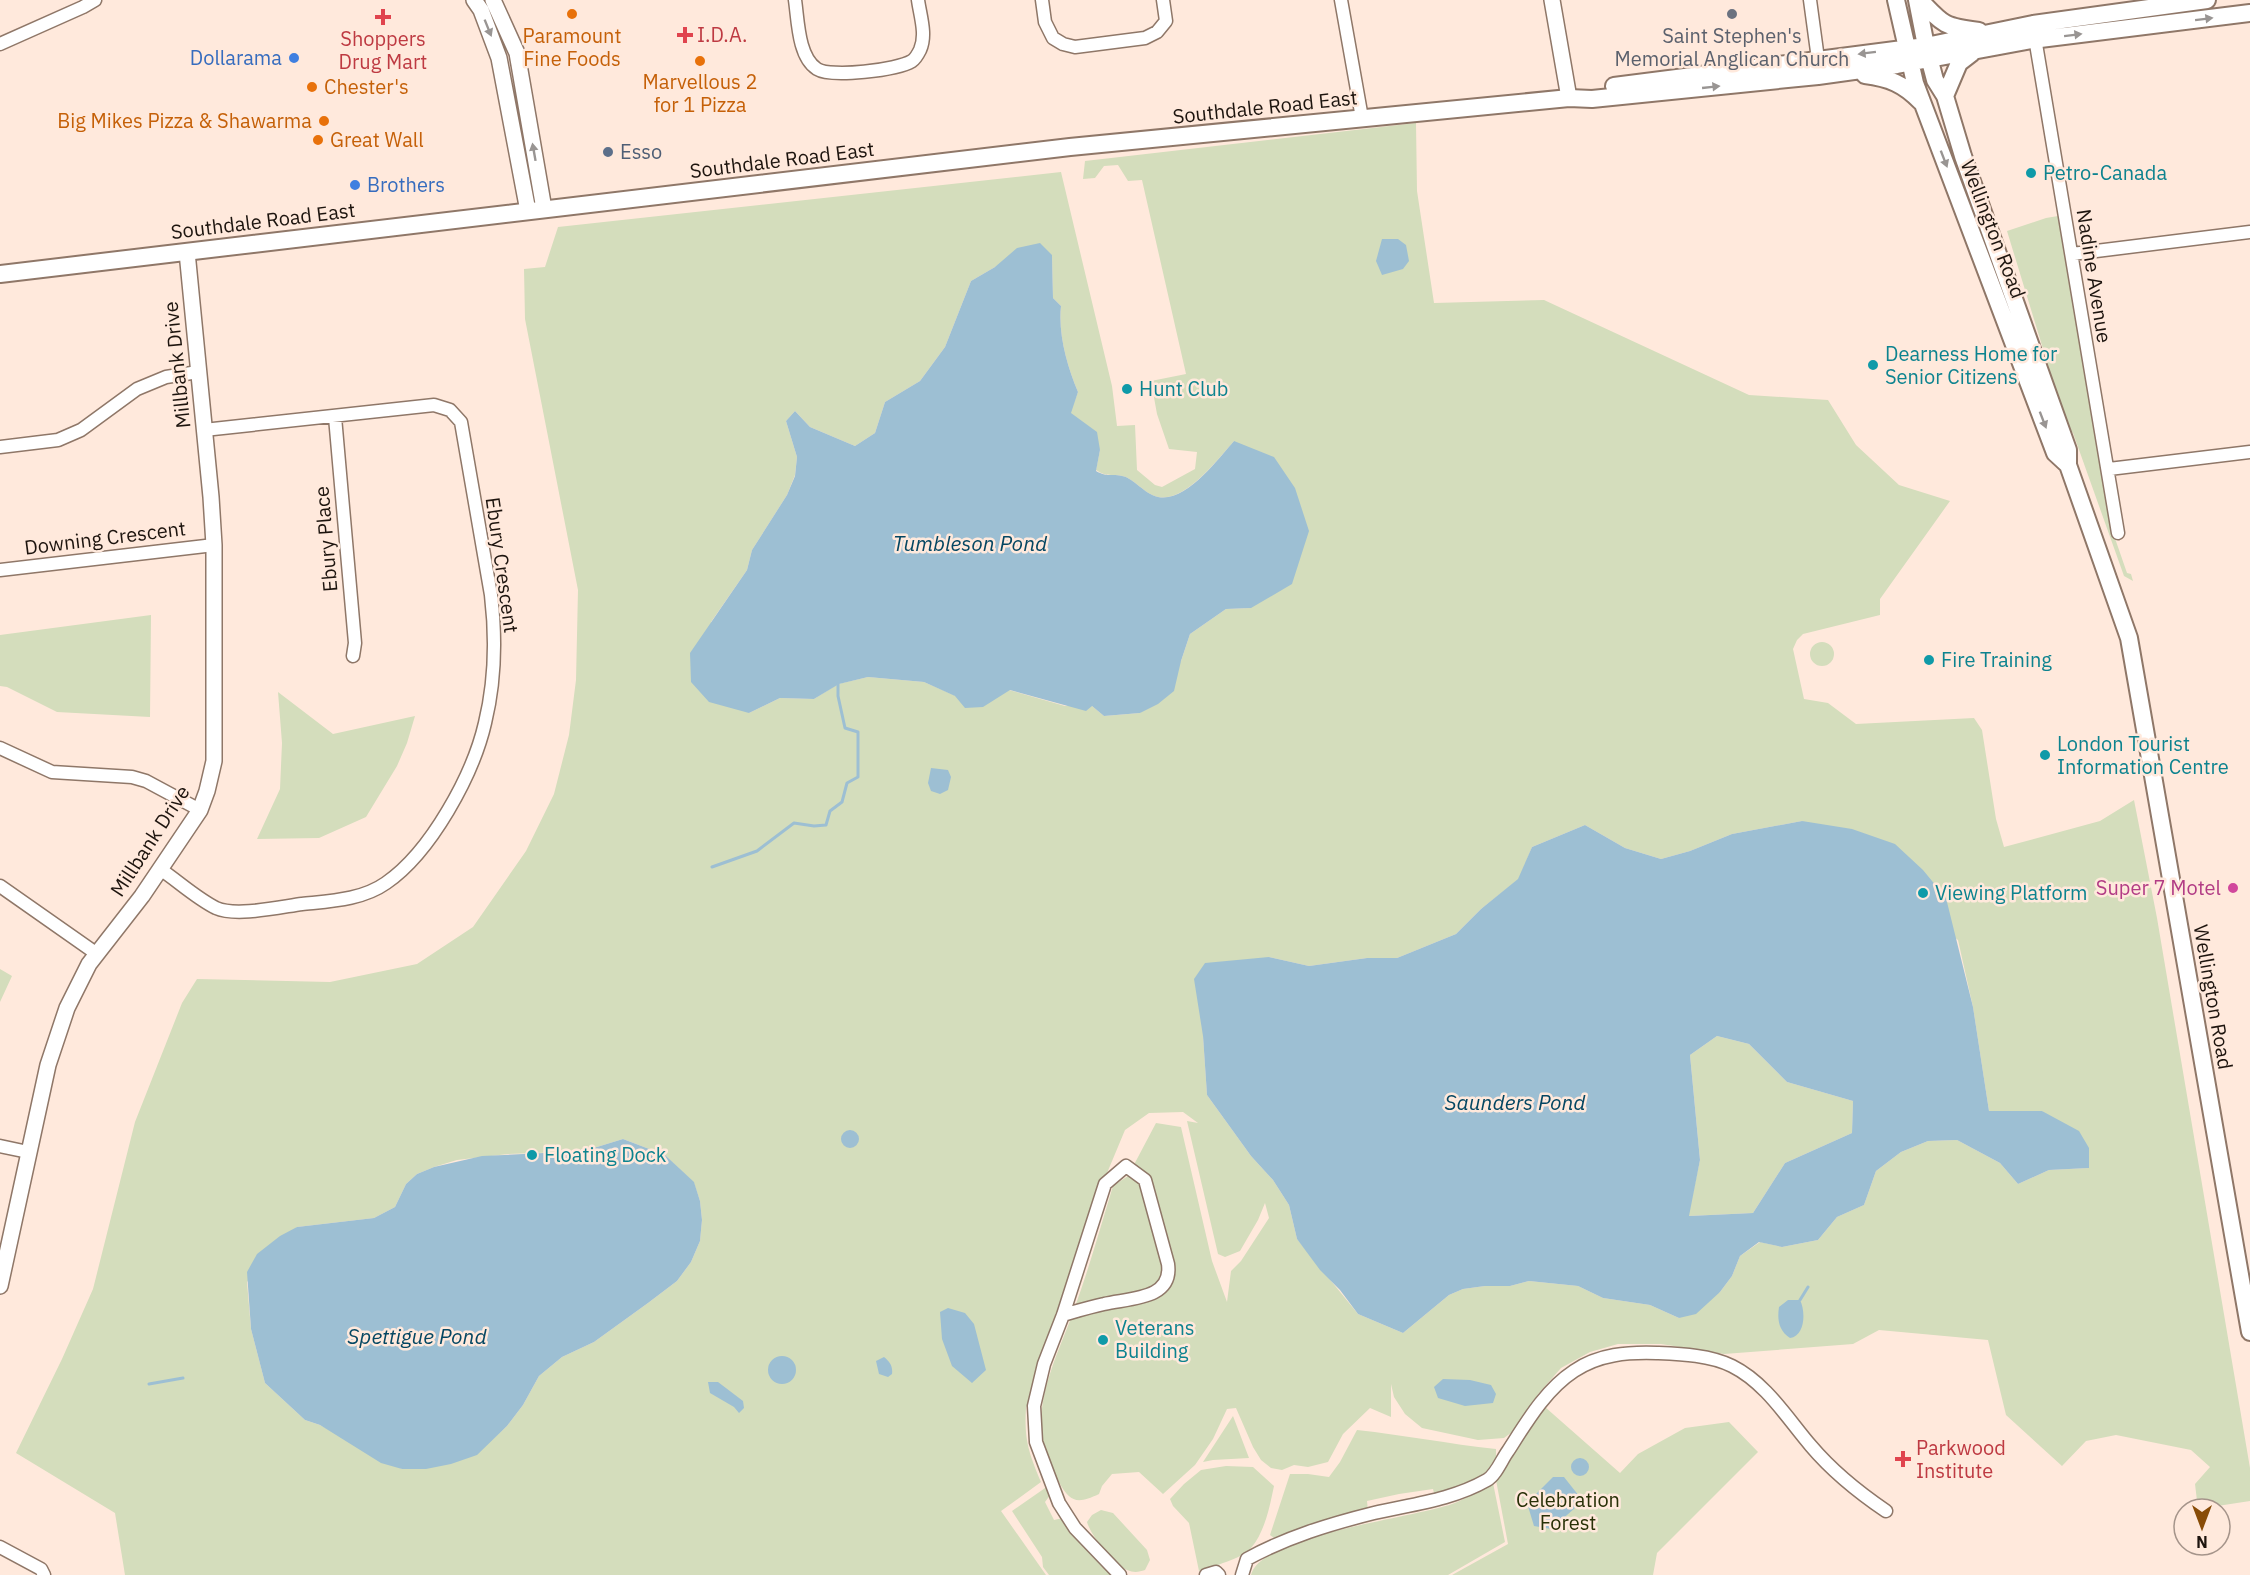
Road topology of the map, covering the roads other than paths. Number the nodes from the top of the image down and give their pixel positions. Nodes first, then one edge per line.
1 (95, 0) edge
2 (474, 0) edge
3 (493, 0) edge
4 (795, 0) edge
5 (918, 0) edge
6 (1042, 0) edge
7 (1163, 0) edge
8 (1341, 0) edge
9 (1552, 0) edge
10 (1810, 0) edge
11 (1896, 0) edge
12 (1919, 0) edge
13 (2207, 0) edge
14 (2155, 3) edge
15 (2250, 13) edge
16 (2159, 24) junction
17 (1991, 32) junction
18 (2034, 32) junction
19 (0, 44) edge
20 (1974, 51) junction
21 (1928, 53) junction
22 (1908, 56) junction
23 (1818, 59) junction
24 (1849, 72) junction
25 (1945, 96) junction
26 (1569, 98) junction
27 (1923, 104) junction
28 (1362, 118) junction
29 (536, 210) junction
30 (2250, 232) edge
31 (187, 252) junction
32 (2072, 254) junction
33 (0, 274) edge
34 (198, 372) junction
35 (335, 417) junction
36 (204, 430) junction
37 (0, 447) edge
38 (2250, 452) edge
39 (2068, 465) junction
40 (2109, 469) junction
41 (2118, 533) dead end
42 (214, 545) junction
43 (0, 570) edge
44 (353, 657) dead end
45 (0, 748) edge
46 (200, 810) junction
47 (160, 869) junction
48 (0, 886) edge
49 (97, 954) junction
50 (0, 1146) edge
51 (28, 1152) junction
52 (0, 1286) edge
53 (1063, 1315) junction
54 (2250, 1332) edge
55 (1886, 1511) dead end
56 (0, 1547) edge
57 (44, 1575) edge
58 (1120, 1575) edge
59 (1206, 1575) edge
60 (1219, 1575) edge
61 (1242, 1575) edge

1 - 19 street
2 -> 29 street
29 -> 3 street
4 - 5 street
6 - 7 street
8 - 28 street
9 - 26 street
10 - 23 street
11 - 22 main road, Wellington Road
12 - 17 main road
12 - 21 main road, Wellington Road
13 - 14 main road, Southdale Road East
14 - 16 street
14 - 18 main road, Southdale Road East
16 -> 15 main road, Southdale Road East
18 -> 16 main road, Southdale Road East
17 - 18 main road, Southdale Road East
17 - 21 main road, Southdale Road East
18 - 20 main road, Southdale Road East
18 - 32 street, Nadine Avenue
20 - 21 main road, Southdale Road East
20 - 25 main road
21 - 22 main road, Southdale Road East
21 - 25 main road, Wellington Road
22 -> 23 main road, Southdale Road East
22 - 24 main road, Southdale Road East
22 - 27 main road, Wellington Road
23 - 26 main road, Southdale Road East
26 -> 24 main road, Southdale Road East
24 - 27 main road
25 - 39 main road, Wellington Road
26 - 28 main road, Southdale Road East
27 -> 39 main road, Wellington Road
28 - 29 main road, Southdale Road East
29 - 31 main road, Southdale Road East
30 - 32 street
31 - 33 main road, Southdale Road East
31 - 34 street, Millbank Drive
32 - 40 street, Nadine Avenue
34 - 36 street, Millbank Drive
34 - 37 street
35 - 36 street, Ebury Crescent
35 - 44 street, Ebury Place
35 - 47 street, Ebury Crescent
36 - 42 street, Millbank Drive
38 - 40 street
39 - 54 main road, Wellington Road
40 - 41 street, Nadine Avenue
42 - 43 street, Downing Crescent
42 - 46 street, Millbank Drive
45 - 46 street
46 - 47 street, Millbank Drive
47 - 49 street, Millbank Drive
48 - 49 street
49 - 51 street, Millbank Drive
50 - 51 street
51 - 52 street, Millbank Drive
53 - 53 street
53 - 58 street
55 - 61 street
56 - 57 street
59 - 60 street

